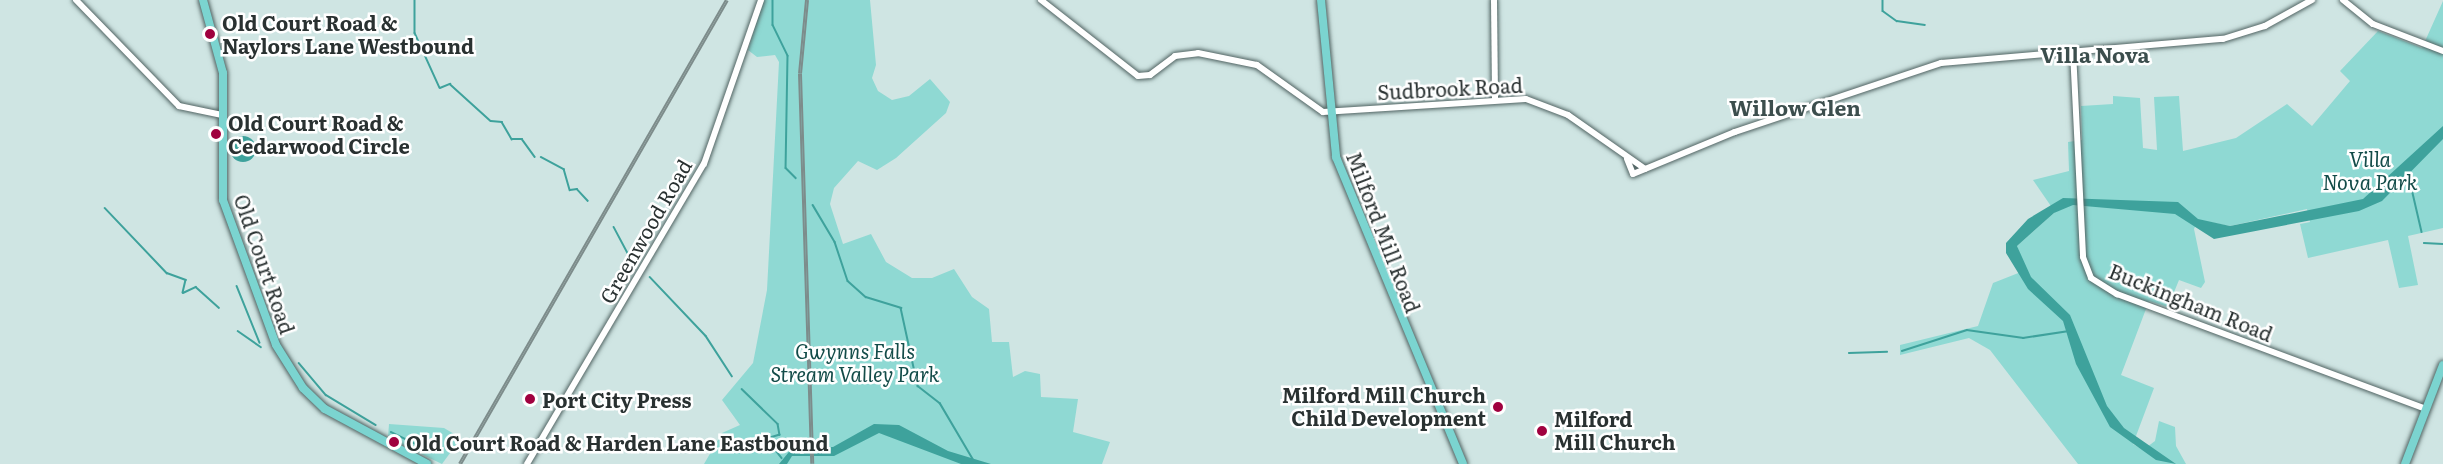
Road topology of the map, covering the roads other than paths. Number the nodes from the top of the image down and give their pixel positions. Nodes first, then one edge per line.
1 (76, 0) edge
2 (203, 0) edge
3 (761, 0) edge
4 (1041, 0) edge
5 (1321, 0) edge
6 (1494, 0) edge
7 (2312, 0) edge
8 (2343, 0) edge
9 (2073, 51) junction
10 (2443, 51) edge
11 (1495, 98) junction
12 (1330, 112) junction
13 (222, 115) junction
14 (1627, 159) junction
15 (1645, 169) junction
16 (2443, 365) edge
17 (2426, 409) junction
18 (427, 464) edge
19 (527, 464) edge
20 (1463, 464) edge
21 (2405, 464) edge

1 - 13 street
2 - 13 main road, Old Court Road
3 - 19 street, Greenwood Road
4 - 12 street
5 - 12 main road, Milford Mill Road
6 - 11 street
7 - 9 street
8 - 10 street
9 - 15 street
9 - 17 street, Buckingham Road
11 - 12 street, Sudbrook Road
11 - 14 street, Sudbrook Road
12 - 20 main road, Milford Mill Road
13 - 18 main road, Old Court Road
14 - 15 street, Sudbrook Road
14 - 15 street
16 - 17 main road
17 - 21 main road

